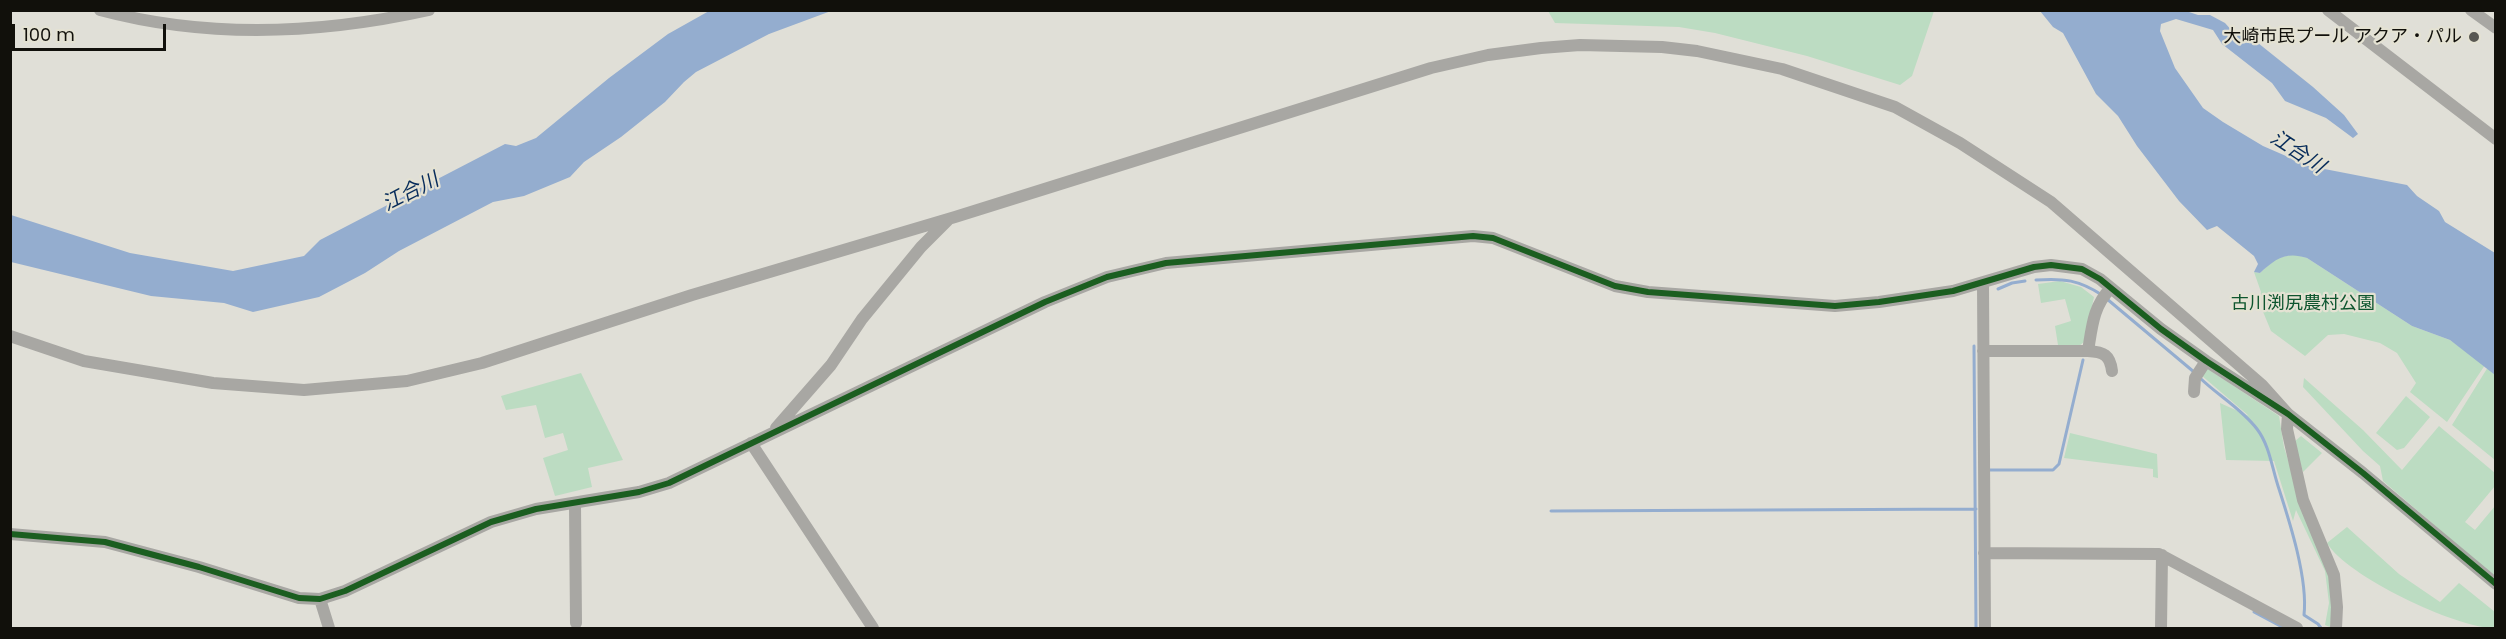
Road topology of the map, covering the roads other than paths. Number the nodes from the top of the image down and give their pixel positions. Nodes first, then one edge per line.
1 (100, 10) edge
2 (429, 10) edge
3 (2328, 10) edge
4 (2471, 10) edge
5 (2496, 28) edge
6 (2496, 139) edge
7 (949, 219) junction
8 (1983, 283) junction
9 (2106, 293) junction
10 (10, 336) edge
11 (1983, 351) junction
12 (2088, 351) junction
13 (2200, 370) junction
14 (2112, 371) dead end
15 (2194, 392) dead end
16 (2288, 414) junction
17 (773, 432) junction
18 (751, 443) junction
19 (575, 504) junction
20 (10, 534) edge
21 (1984, 554) junction
22 (2162, 560) junction
23 (2496, 584) edge
24 (320, 599) junction
25 (576, 623) dead end
26 (329, 628) edge
27 (873, 628) edge
28 (1985, 628) edge
29 (2161, 628) edge
30 (2297, 628) edge
31 (2336, 628) edge

1 - 2 street
3 - 6 street
4 - 5 street
7 - 10 street
7 - 16 street
7 - 17 street
8 - 9 street
8 - 11 street
8 - 17 street
9 - 12 street
9 - 13 street
11 - 12 street
11 - 21 street
12 - 14 street
13 - 15 street
13 - 16 street
16 - 23 street
16 - 31 street
17 - 18 street
18 - 19 street
18 - 27 street
19 - 24 street
19 - 25 street
20 - 24 street
21 - 22 street
21 - 28 street
22 - 29 street
22 - 30 street
24 - 26 street

